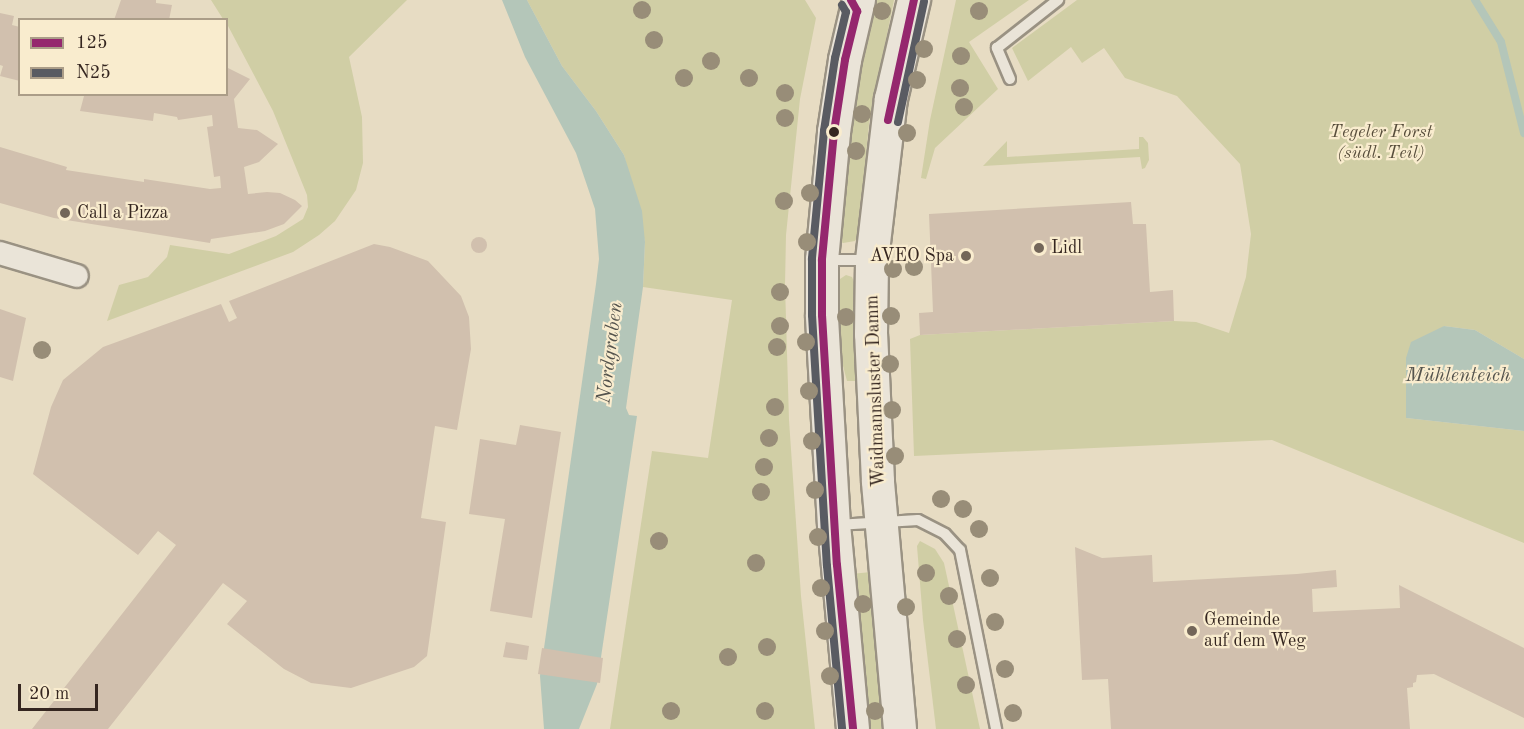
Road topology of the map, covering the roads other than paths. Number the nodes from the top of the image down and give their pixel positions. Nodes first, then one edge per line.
1 (914, 0) edge
2 (1058, 0) edge
3 (856, 4) edge
4 (1010, 79) dead end
5 (0, 253) edge
6 (822, 260) junction
7 (872, 260) junction
8 (77, 276) dead end
9 (882, 522) junction
10 (834, 526) junction
11 (853, 729) edge
12 (900, 729) edge
13 (996, 729) edge

1 - 7 main road, Waidmannsluster Damm
2 - 4 lane
3 - 6 main road
5 - 8 street
6 - 7 lane
6 - 10 main road
7 - 9 main road, Waidmannsluster Damm
9 - 10 lane
9 - 12 main road, Waidmannsluster Damm
9 - 13 lane
10 - 11 main road

